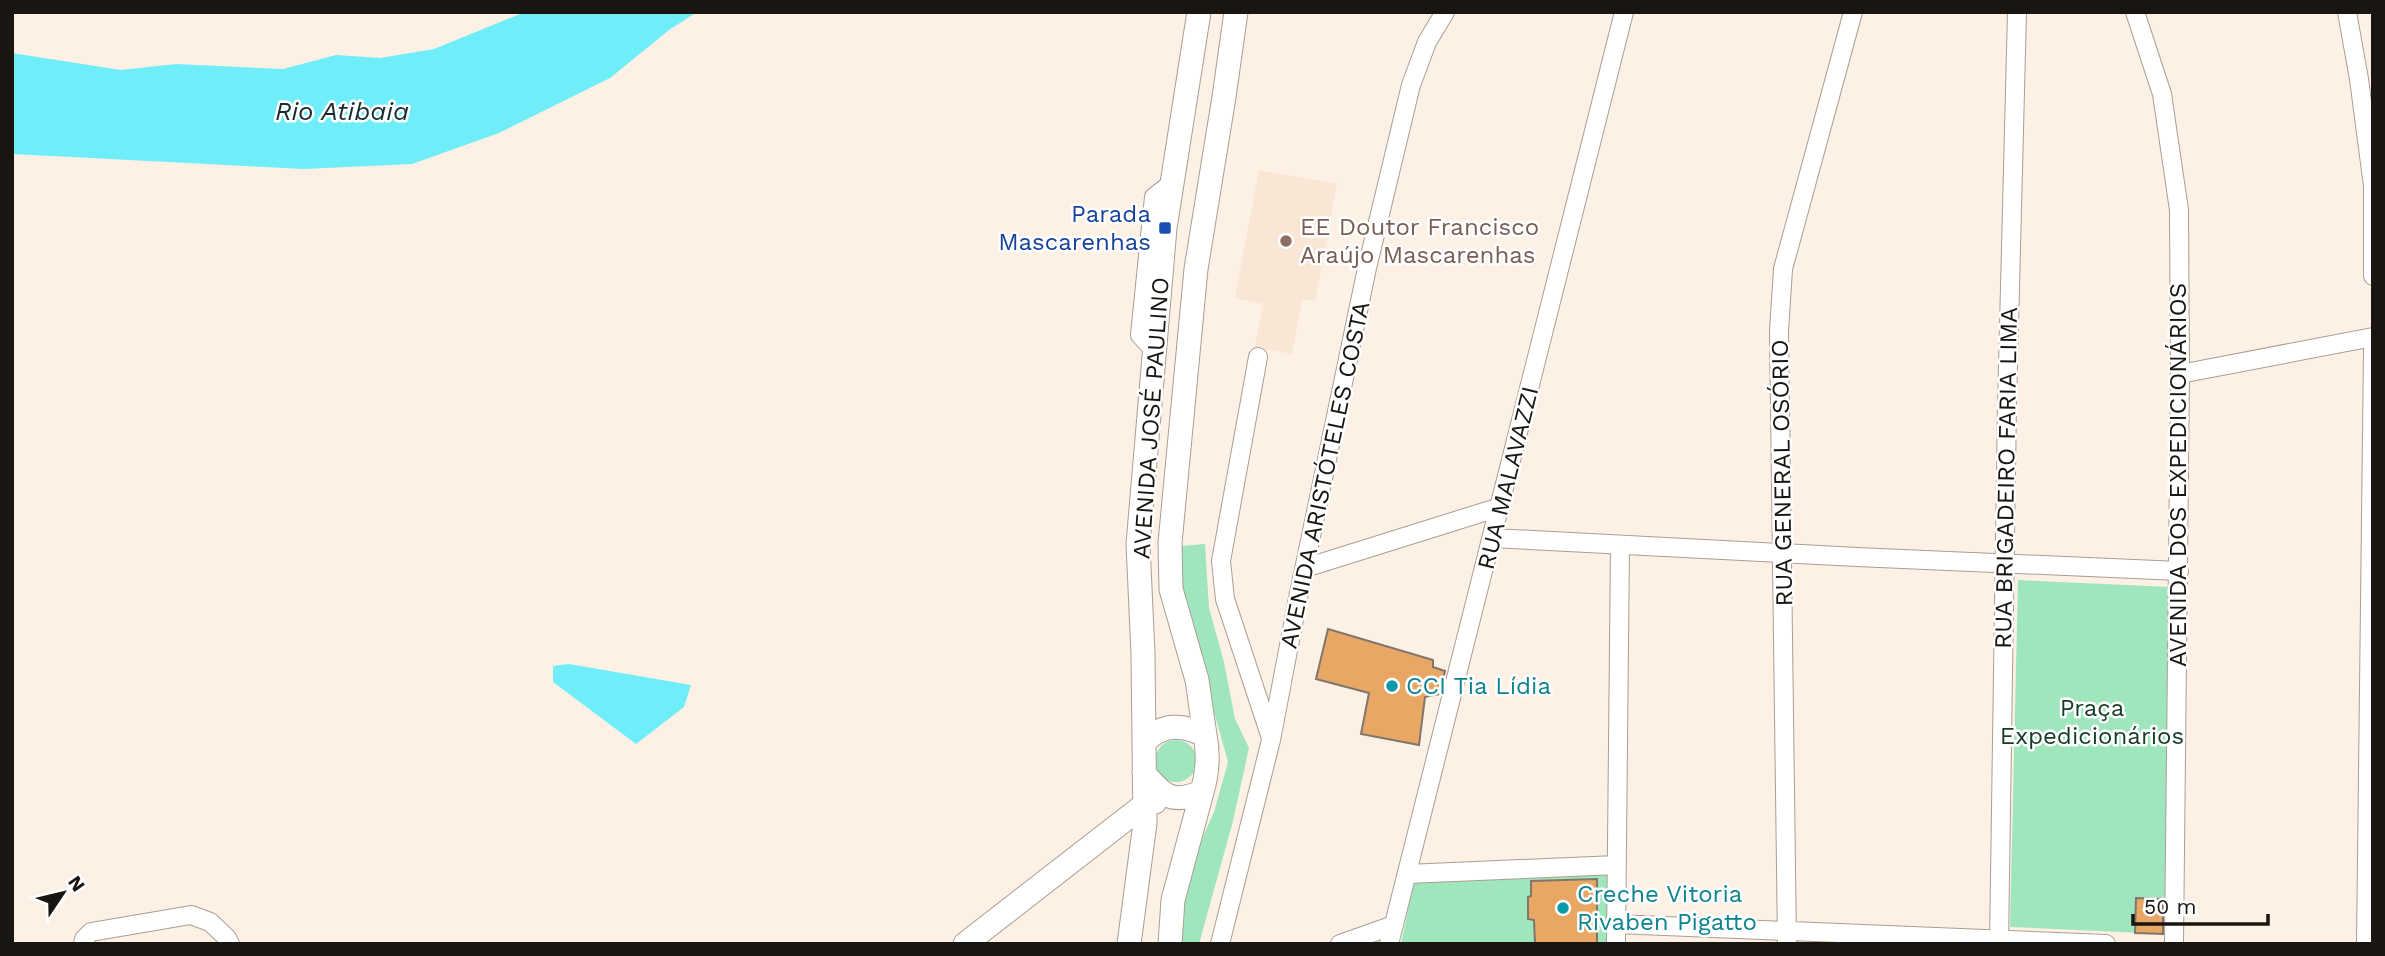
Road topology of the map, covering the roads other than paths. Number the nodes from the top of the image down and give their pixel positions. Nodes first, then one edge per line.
1 (1199, 12) edge
2 (1236, 12) edge
3 (1445, 12) edge
4 (1624, 12) edge
5 (1853, 12) edge
6 (2017, 12) edge
7 (2135, 12) edge
8 (2347, 12) edge
9 (2373, 276) edge
10 (2373, 337) edge
11 (2373, 350) edge
12 (1258, 357) dead end
13 (2180, 374) junction
14 (1500, 506) junction
15 (1493, 538) junction
16 (1620, 545) junction
17 (1784, 552) junction
18 (2004, 563) junction
19 (1305, 568) junction
20 (2179, 571) junction
21 (1205, 735) junction
22 (1272, 740) junction
23 (1144, 742) junction
24 (1144, 773) junction
25 (1202, 792) junction
26 (1171, 798) junction
27 (1144, 805) junction
28 (1616, 865) junction
29 (1407, 874) junction
30 (1616, 924) junction
31 (1394, 925) junction
32 (1787, 937) edge
33 (1999, 942) edge
34 (83, 944) edge
35 (230, 944) edge
36 (965, 944) edge
37 (1129, 944) edge
38 (1170, 944) edge
39 (1220, 944) edge
40 (1340, 944) edge
41 (1389, 944) edge
42 (1616, 944) edge
43 (2106, 944) edge
44 (2174, 944) edge
45 (2366, 944) edge

1 - 23 main road, AVENIDA JOSÉ PAULINO
2 - 21 main road, AVENIDA JOSÉ PAULINO
3 - 19 street, AVENIDA ARISTÓTELES COSTA
4 - 14 street, RUA MALAVAZZI
5 - 17 street, RUA GENERAL OSÓRIO
6 - 18 street, RUA BRIGADEIRO FARIA LIMA
7 - 13 street, AVENIDA DOS EXPEDICIONÁRIOS
8 - 9 street
10 - 13 street
11 - 45 street
12 - 22 street
13 - 20 street, AVENIDA DOS EXPEDICIONÁRIOS
14 - 15 street, RUA MALAVAZZI
14 - 19 street
15 - 16 street
15 - 29 street, RUA MALAVAZZI
16 - 17 street
16 - 28 street
17 - 18 street
17 - 32 street, RUA GENERAL OSÓRIO
18 - 20 street
18 - 33 street, RUA BRIGADEIRO FARIA LIMA
19 - 22 street, AVENIDA ARISTÓTELES COSTA
20 - 44 street, AVENIDA DOS EXPEDICIONÁRIOS
21 - 23 main road
21 - 25 main road
22 - 39 street, AVENIDA ARISTÓTELES COSTA
23 - 24 main road
24 - 26 main road
24 - 27 main road
25 - 26 main road
25 - 38 main road
26 - 27 main road
27 - 36 main road
27 - 37 main road
28 - 29 street
28 - 30 street
29 - 31 street, RUA MALAVAZZI
30 - 32 street
30 - 42 street
31 - 40 street
31 - 41 street, RUA MALAVAZZI
32 - 33 street
33 - 43 street
34 - 35 street

